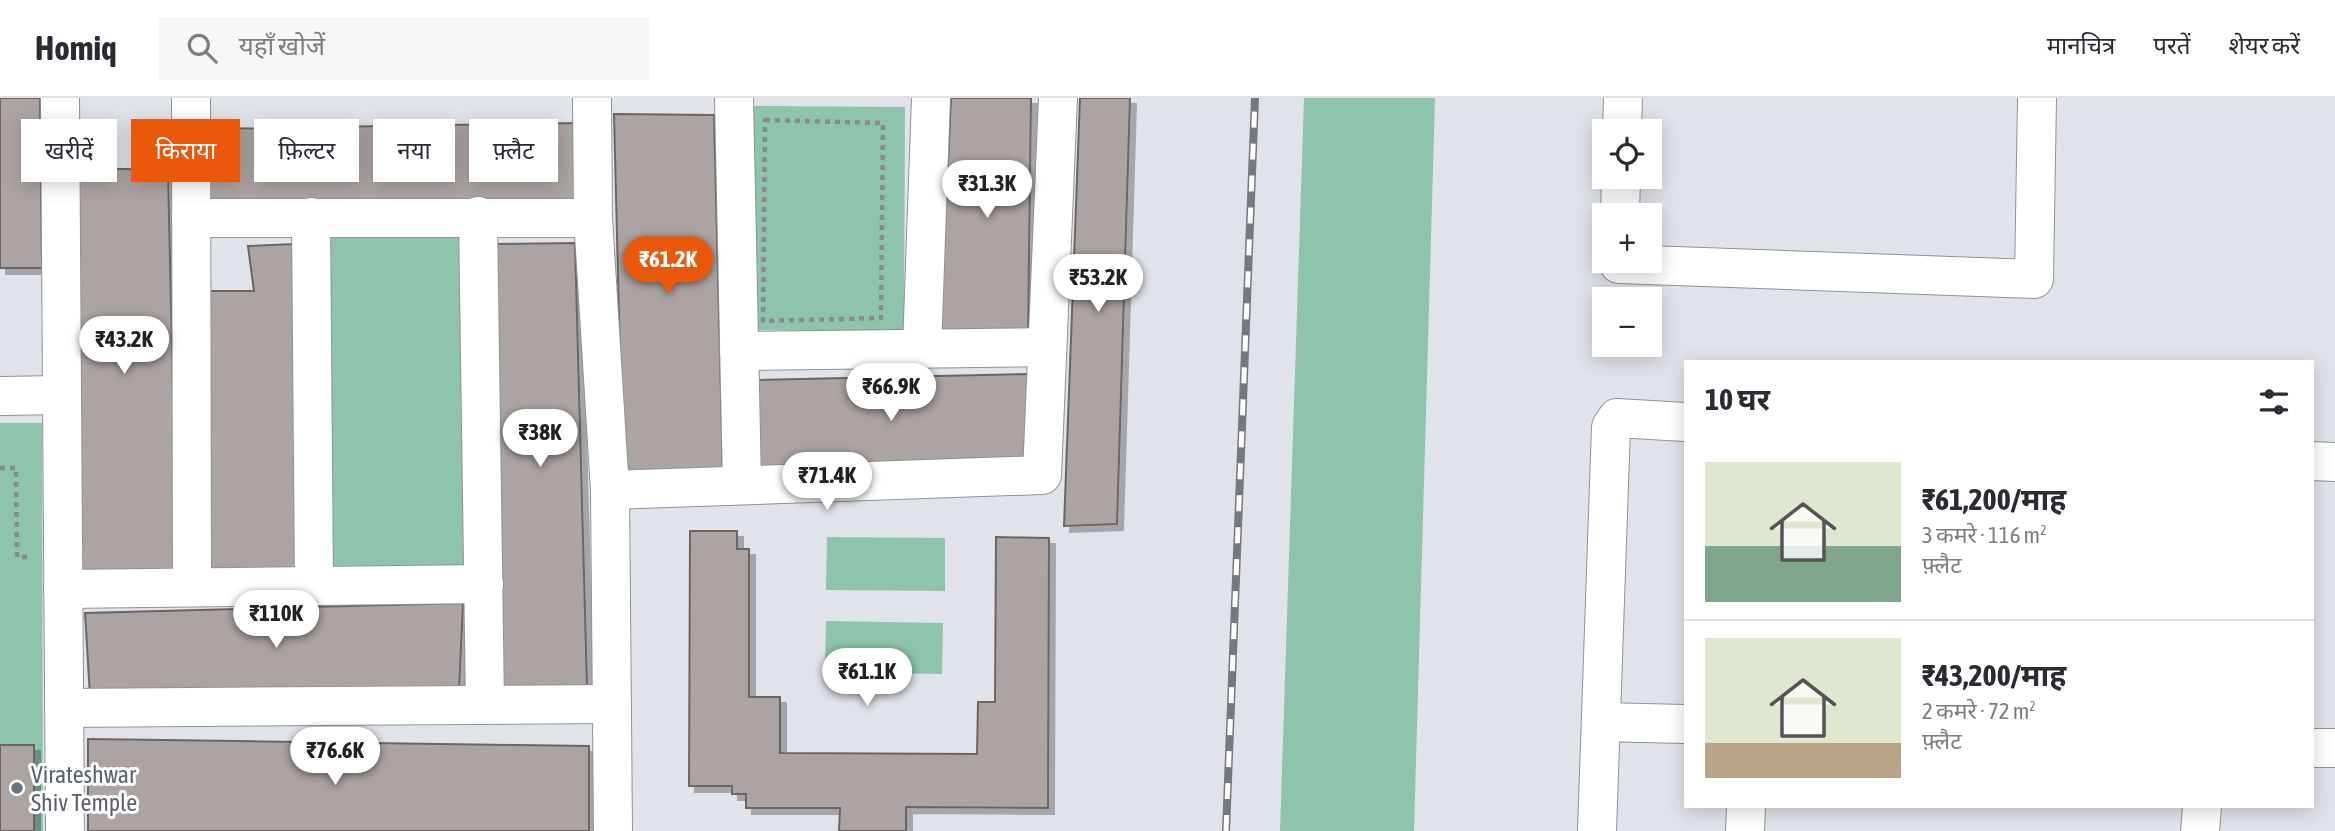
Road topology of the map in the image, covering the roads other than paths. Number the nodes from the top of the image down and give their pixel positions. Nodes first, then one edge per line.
1 (60, 98) edge
2 (191, 98) edge
3 (592, 98) edge
4 (734, 98) edge
5 (932, 98) edge
6 (1058, 98) edge
7 (1623, 98) edge
8 (2037, 98) edge
9 (1622, 119) edge
10 (478, 216) junction
11 (312, 217) junction
12 (191, 218) junction
13 (593, 218) junction
14 (1662, 266) edge
15 (1047, 348) junction
16 (922, 349) junction
17 (739, 351) junction
18 (62, 395) junction
19 (0, 396) edge
20 (1684, 422) edge
21 (2314, 461) edge
22 (2335, 462) edge
23 (742, 485) junction
24 (610, 490) junction
25 (63, 572) junction
26 (484, 584) junction
27 (314, 586) junction
28 (192, 587) junction
29 (612, 704) junction
30 (485, 705) junction
31 (64, 708) junction
32 (1602, 722) junction
33 (1684, 724) edge
34 (2314, 748) edge
35 (2335, 748) edge
36 (1746, 808) edge
37 (2202, 808) edge
38 (65, 831) edge
39 (613, 831) edge
40 (1597, 831) edge
41 (1745, 831) edge
42 (2200, 831) edge

1 - 18 street
2 - 12 street
3 - 13 street
4 - 17 street
5 - 16 street
6 - 15 street
7 - 9 street
8 - 14 street
10 - 11 street
10 - 13 street
10 - 26 street
11 - 12 street
11 - 27 street
12 - 28 street
13 - 24 street
15 - 16 street
15 - 23 street
16 - 17 street
17 - 23 street
18 - 19 street
18 - 25 street
20 - 32 street
21 - 22 street
23 - 24 street
24 - 29 street
25 - 28 street
25 - 31 street
26 - 27 street
26 - 30 street
27 - 28 street
29 - 30 street
29 - 39 street
30 - 31 street
31 - 38 street
32 - 33 street
32 - 40 street
34 - 35 street
36 - 41 street
37 - 42 street

